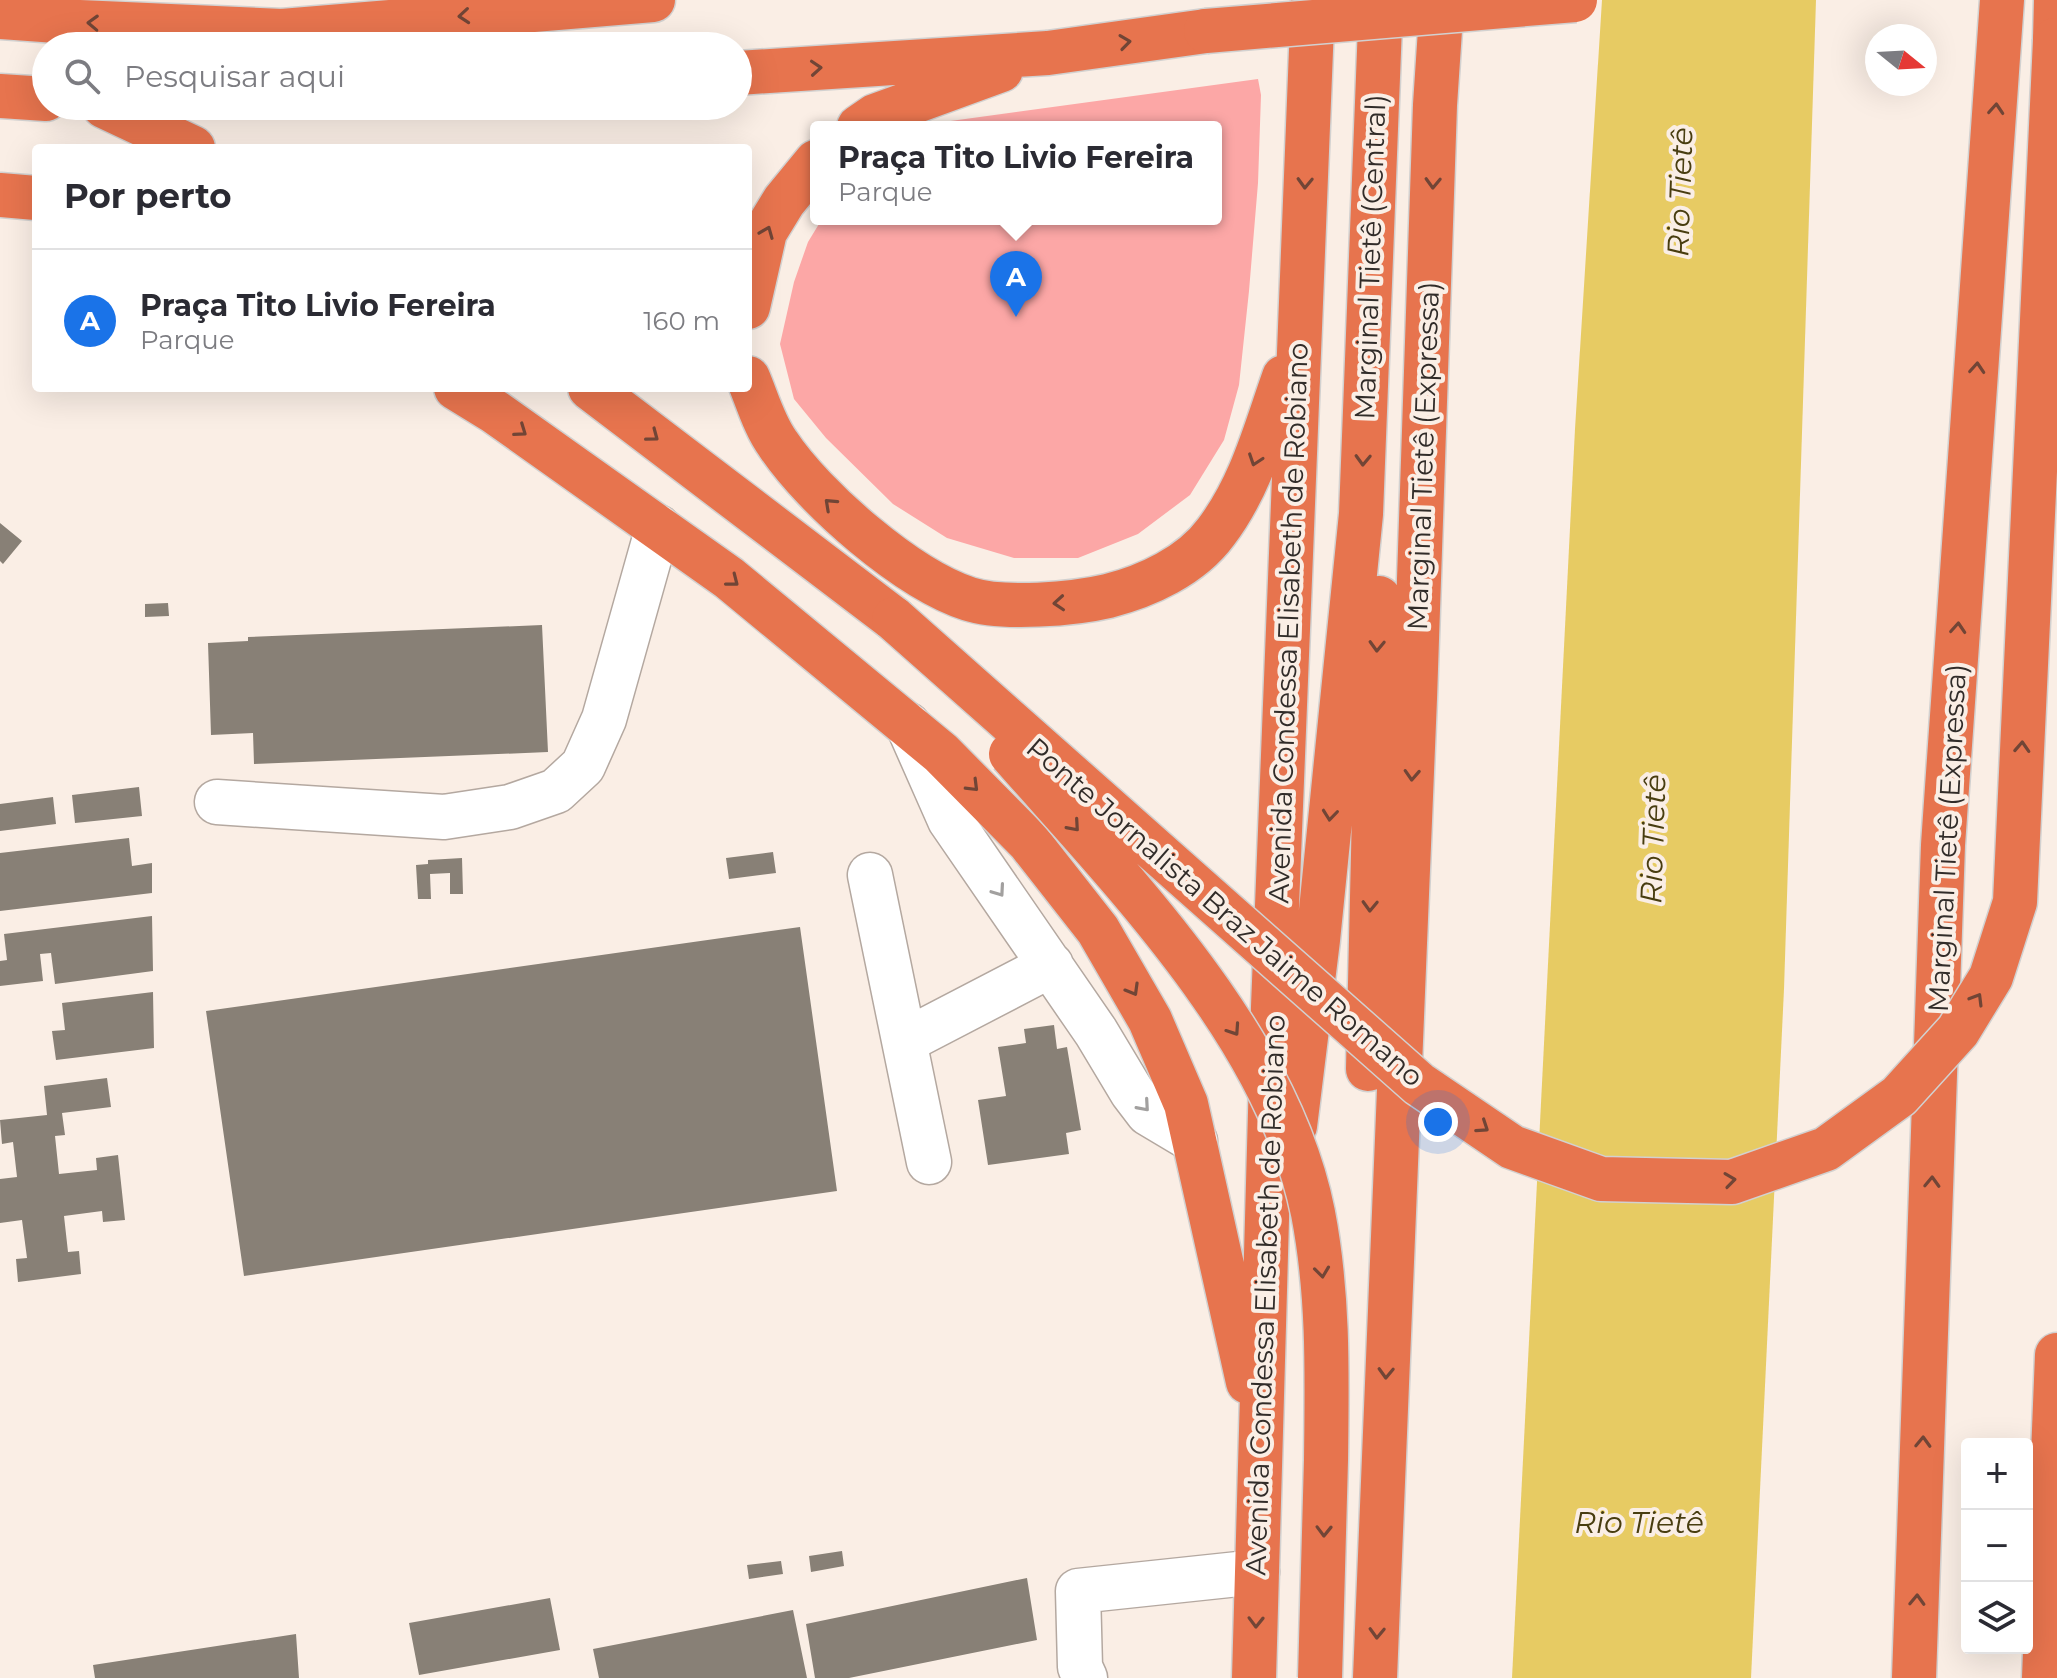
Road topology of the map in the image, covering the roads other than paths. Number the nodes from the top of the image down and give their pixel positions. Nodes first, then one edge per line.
1 (653, 0) edge
2 (1313, 0) edge
3 (1381, 0) edge
4 (1442, 0) edge
5 (1575, 0) edge
6 (2002, 0) edge
7 (0, 17) edge
8 (2056, 20) edge
9 (1048, 53) junction
10 (752, 72) edge
11 (0, 96) edge
12 (32, 98) edge
13 (134, 120) edge
14 (868, 121) edge
15 (185, 144) edge
16 (810, 169) edge
17 (0, 195) edge
18 (32, 198) edge
19 (752, 289) edge
20 (1299, 333) junction
21 (752, 387) edge
22 (462, 392) edge
23 (596, 392) edge
24 (1361, 514) junction
25 (658, 527) junction
26 (894, 619) junction
27 (908, 725) junction
28 (217, 802) dead end
29 (870, 875) dead end
30 (1051, 965) junction
31 (905, 1041) junction
32 (1195, 1141) junction
33 (929, 1162) dead end
34 (1267, 1214) junction
35 (1389, 1295) junction
36 (2057, 1355) edge
37 (1262, 1405) junction
38 (1257, 1572) junction
39 (1085, 1678) edge
40 (1254, 1678) edge
41 (1320, 1678) edge
42 (1375, 1678) edge
43 (1914, 1678) edge
44 (2044, 1678) edge

1 -> 7 highway
2 -> 20 highway, Avenida Condessa Elisabeth de Robiano
3 -> 24 highway, Marginal Tietê (Central)
4 -> 35 highway, Marginal Tietê (Expressa)
9 -> 5 highway, bridge
43 -> 6 highway, Marginal Tietê (Expressa)
26 -> 8 highway, Ponte Jornalista Braz Jaime Romano, bridge
10 -> 9 highway
9 - 14 highway
11 - 12 highway
13 - 15 highway
19 -> 16 highway
17 - 18 highway
20 -> 21 highway
20 - 34 highway, Avenida Condessa Elisabeth de Robiano
22 -> 25 highway
23 -> 26 highway, Ponte Jornalista Braz Jaime Romano
24 -> 34 highway
24 -> 35 highway, Marginal Tietê (Expressa)
25 -> 27 highway
25 - 28 lane
26 -> 41 highway, bridge
27 -> 30 lane
27 -> 32 highway
29 - 31 lane
30 - 31 lane
30 -> 32 lane
31 - 33 lane
32 - 37 highway
34 - 37 highway, Avenida Condessa Elisabeth de Robiano
35 -> 42 highway, Marginal Tietê (Expressa)
36 - 44 highway
37 - 38 highway, Avenida Condessa Elisabeth de Robiano
38 - 39 lane
38 -> 40 highway, Avenida Condessa Elisabeth de Robiano

